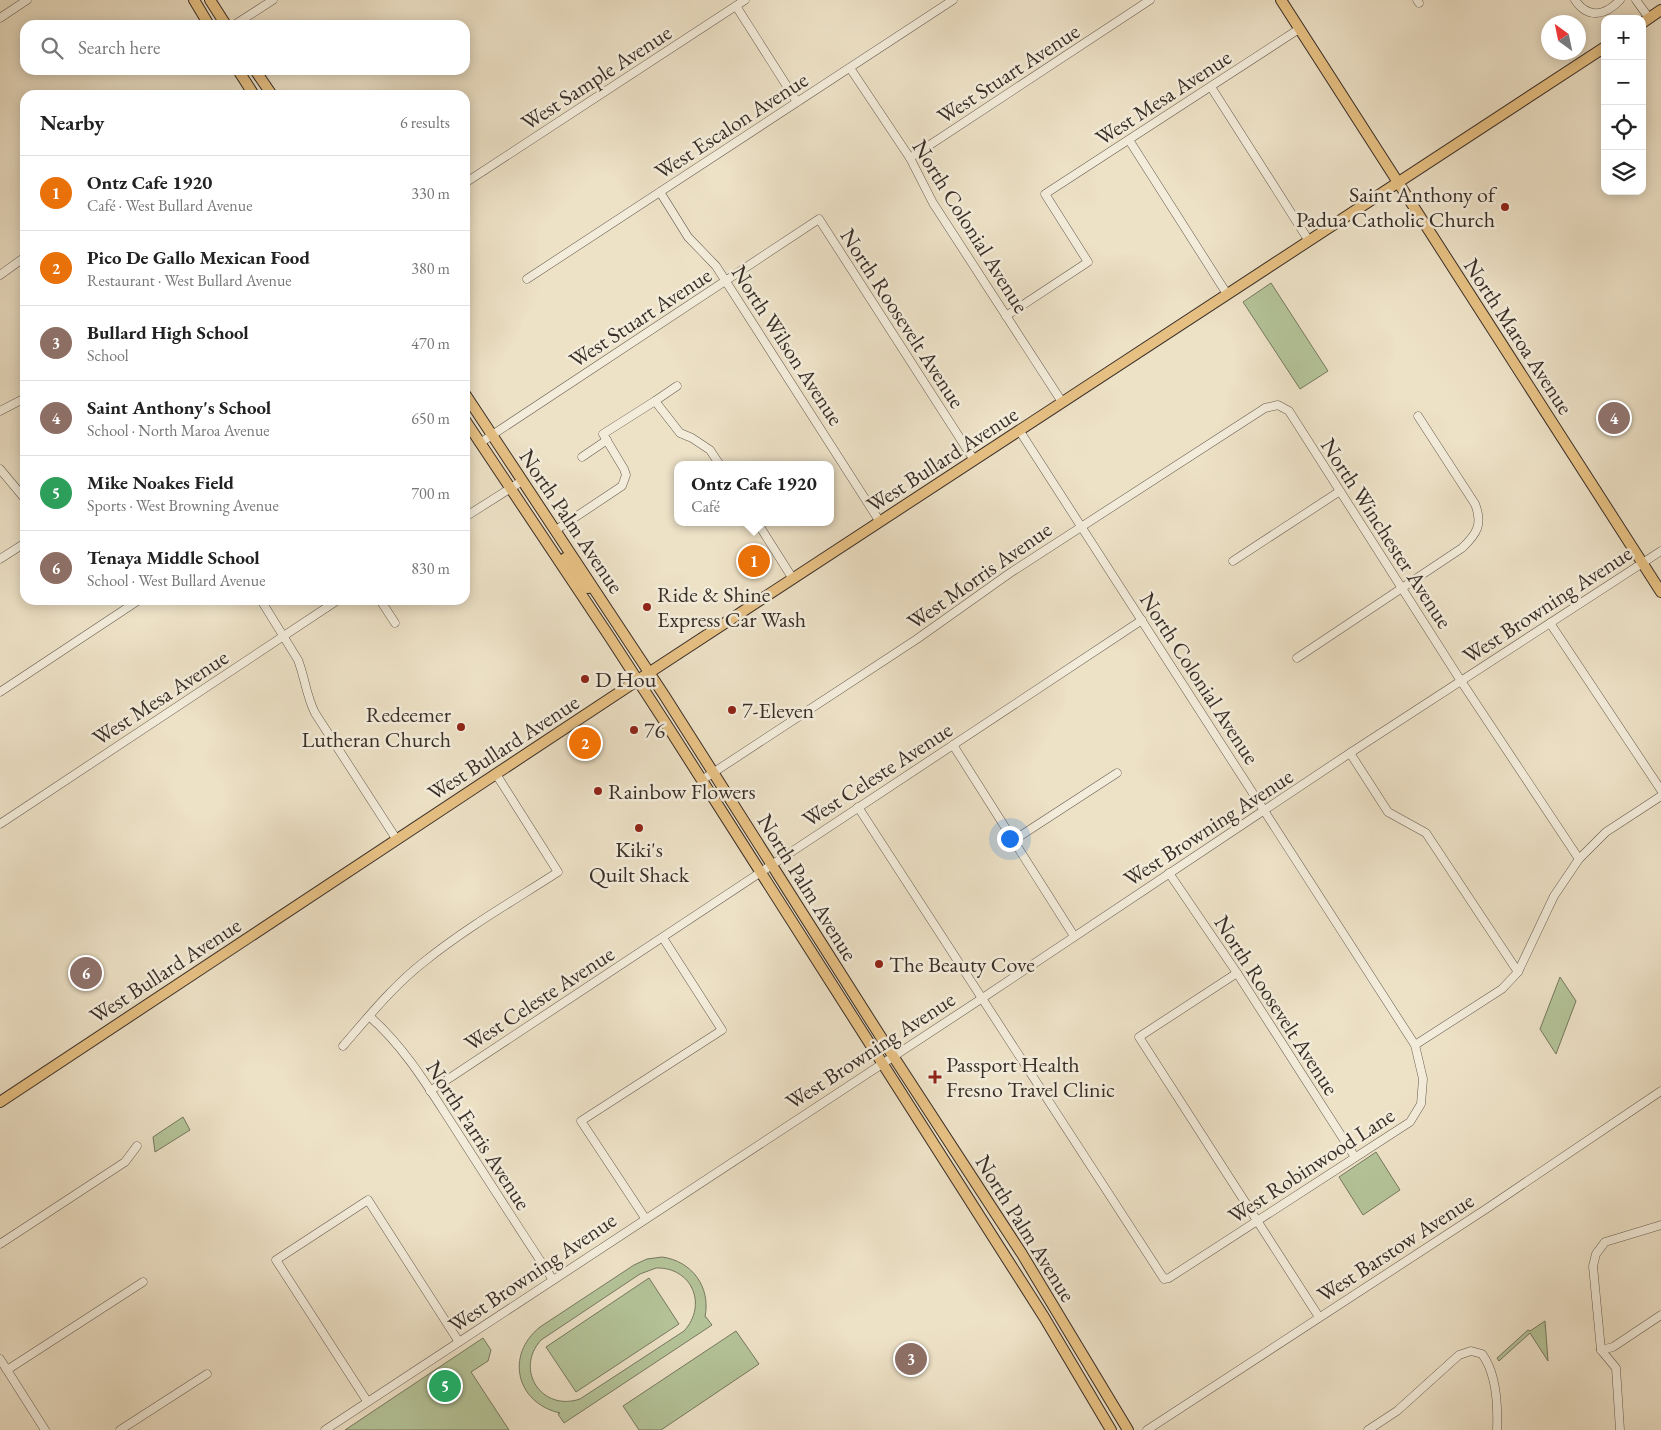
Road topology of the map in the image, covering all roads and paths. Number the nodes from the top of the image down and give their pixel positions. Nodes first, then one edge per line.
1 (27, 0) edge
2 (194, 0) edge
3 (210, 0) edge
4 (272, 0) edge
5 (745, 0) edge
6 (953, 0) edge
7 (1150, 0) edge
8 (1281, 0) edge
9 (1575, 0) edge
10 (1620, 0) edge
11 (1636, 0) edge
12 (736, 6) junction
13 (1661, 10) edge
14 (1644, 15) edge
15 (0, 18) edge
16 (207, 20) edge
17 (223, 20) edge
18 (242, 20) edge
19 (1646, 20) edge
20 (1299, 29) junction
21 (1601, 50) edge
22 (850, 68) junction
23 (241, 75) edge
24 (259, 75) edge
25 (1211, 87) junction
26 (251, 90) edge
27 (269, 90) edge
28 (797, 102) junction
29 (1129, 140) junction
30 (910, 158) junction
31 (470, 180) edge
32 (1398, 182) junction
33 (660, 192) junction
34 (819, 220) joint
35 (1309, 241) junction
36 (20, 261) edge
37 (0, 275) edge
38 (527, 279) dead end
39 (726, 281) junction
40 (1227, 294) junction
41 (1006, 316) junction
42 (677, 386) dead end
43 (655, 400) junction
44 (20, 401) edge
45 (470, 402) edge
46 (1062, 402) junction
47 (1278, 405) joint
48 (0, 411) edge
49 (1418, 416) dead end
50 (470, 428) edge
51 (1020, 430) junction
52 (492, 435) junction
53 (607, 440) junction
54 (480, 443) junction
55 (582, 457) dead end
56 (974, 460) junction
57 (717, 461) edge
58 (0, 470) edge
59 (522, 480) junction
60 (510, 488) junction
61 (1340, 492) junction
62 (20, 493) edge
63 (470, 515) edge
64 (880, 522) junction
65 (760, 526) edge
66 (1081, 526) junction
67 (556, 530) junction
68 (538, 531) junction
69 (20, 546) edge
70 (1661, 551) edge
71 (0, 559) edge
72 (1233, 561) dead end
73 (1643, 563) junction
74 (793, 579) junction
75 (594, 588) junction
76 (1401, 588) junction
77 (1661, 592) edge
78 (131, 605) edge
79 (263, 605) edge
80 (330, 605) edge
81 (383, 605) edge
82 (1142, 620) junction
83 (395, 623) dead end
84 (1550, 623) junction
85 (284, 636) junction
86 (1297, 658) dead end
87 (650, 673) junction
88 (638, 680) junction
89 (1460, 681) junction
90 (0, 692) edge
91 (953, 745) junction
92 (1350, 753) junction
93 (713, 773) junction
94 (1117, 773) dead end
95 (496, 774) junction
96 (702, 780) junction
97 (1661, 790) edge
98 (1661, 796) edge
99 (858, 807) junction
100 (1264, 811) junction
101 (0, 824) edge
102 (397, 840) junction
103 (1014, 840) junction
104 (1579, 859) junction
105 (772, 864) junction
106 (761, 873) junction
107 (1169, 874) junction
108 (1074, 936) junction
109 (663, 938) junction
110 (1518, 972) junction
111 (1237, 973) junction
112 (981, 999) junction
113 (369, 1016) junction
114 (1414, 1045) junction
115 (343, 1046) dead end
116 (893, 1056) junction
117 (882, 1062) junction
118 (430, 1091) junction
119 (1661, 1091) edge
120 (0, 1102) edge
121 (137, 1146) dead end
122 (1355, 1157) junction
123 (645, 1218) junction
124 (1258, 1221) junction
125 (1004, 1226) junction
126 (1661, 1226) edge
127 (992, 1234) junction
128 (0, 1244) edge
129 (553, 1280) junction
130 (143, 1282) dead end
131 (1661, 1315) edge
132 (1319, 1317) junction
133 (459, 1342) junction
134 (1601, 1350) junction
135 (0, 1359) edge
136 (7, 1370) junction
137 (207, 1374) dead end
138 (367, 1401) junction
139 (46, 1430) edge
140 (120, 1430) edge
141 (325, 1430) edge
142 (1111, 1430) edge
143 (1128, 1430) edge
144 (1147, 1430) edge
145 (1368, 1430) edge
146 (1497, 1430) edge
147 (1620, 1430) edge

1 - 15 street
2 - 16 main road
3 - 17 main road
4 - 18 street
5 - 12 street, West Sample Avenue
6 - 22 street, West Escalon Avenue
7 - 30 street, West Stuart Avenue
8 - 20 main road, North Maroa Avenue
9 - 10 street
11 - 14 street
12 - 28 street
12 - 31 street, West Sample Avenue
13 - 19 main road
20 - 25 street, West Mesa Avenue
20 - 32 main road, North Maroa Avenue
21 - 32 main road, West Bullard Avenue
22 - 28 street, West Escalon Avenue
22 - 30 street, North Colonial Avenue
23 - 26 main road
24 - 27 main road
25 - 29 street, West Mesa Avenue
25 - 35 street
28 - 33 street, West Escalon Avenue
29 - 40 street
29 - 41 street, West Mesa Avenue
30 - 41 street, North Colonial Avenue
32 - 35 main road, West Bullard Avenue
32 - 73 main road, North Maroa Avenue
33 - 38 street, West Escalon Avenue
33 - 39 street, North Wilson Avenue
34 - 39 street, West Stuart Avenue
34 - 56 street, North Roosevelt Avenue
35 - 40 main road, West Bullard Avenue
36 - 37 street
39 - 52 street, West Stuart Avenue
39 - 64 street, North Wilson Avenue
40 - 46 main road, West Bullard Avenue
41 - 46 street, North Colonial Avenue
42 - 43 street
43 - 53 street
43 - 57 street
44 - 48 street
45 - 52 main road, North Palm Avenue
46 - 51 main road, West Bullard Avenue
47 - 61 street, North Winchester Avenue
47 - 66 street, West Morris Avenue
49 - 76 street
50 - 54 main road, North Palm Avenue
51 - 56 main road, West Bullard Avenue
51 - 66 street, North Colonial Avenue
52 - 54 street, West Stuart Avenue
52 - 59 main road, North Palm Avenue
53 - 55 street
53 - 67 street
54 - 60 main road, North Palm Avenue
56 - 64 main road, West Bullard Avenue
58 - 62 street
59 - 60 street
59 - 67 main road, North Palm Avenue
60 - 63 street
60 - 68 main road, North Palm Avenue
61 - 72 street
61 - 76 street, North Winchester Avenue
64 - 74 main road, West Bullard Avenue
65 - 74 street
66 - 82 street, North Colonial Avenue
66 - 93 street, West Morris Avenue
67 - 75 main road, North Palm Avenue
68 - 75 main road
68 - 88 main road, North Palm Avenue
69 - 71 street
70 - 73 street, West Browning Avenue
73 - 77 main road, North Maroa Avenue
73 - 84 street, West Browning Avenue
74 - 87 main road, West Bullard Avenue
75 - 87 main road, North Palm Avenue
76 - 86 street
76 - 89 street, North Winchester Avenue
78 - 90 street
79 - 85 street
80 - 85 street, West Mesa Avenue
81 - 83 street
82 - 91 street, West Celeste Avenue
82 - 100 street, North Colonial Avenue
84 - 89 street, West Browning Avenue
84 - 97 street
85 - 101 street, West Mesa Avenue
85 - 102 street
87 - 88 main road, West Bullard Avenue
87 - 93 main road, North Palm Avenue
88 - 95 main road, West Bullard Avenue
88 - 96 main road, North Palm Avenue
89 - 92 street, West Browning Avenue
89 - 104 street, North Winchester Avenue
91 - 99 street, West Celeste Avenue
91 - 103 street
92 - 100 street, West Browning Avenue
92 - 110 street
93 - 96 street, West Morris Avenue
93 - 105 main road, North Palm Avenue
94 - 103 street
95 - 102 main road, West Bullard Avenue
95 - 113 street
96 - 106 main road, North Palm Avenue
98 - 104 street
99 - 105 street, West Celeste Avenue
99 - 112 street
100 - 107 street, West Browning Avenue
100 - 114 street, North Colonial Avenue
102 - 120 main road, West Bullard Avenue
103 - 108 street
104 - 110 street
105 - 106 street, West Celeste Avenue
105 - 116 main road, North Palm Avenue
106 - 109 street, West Celeste Avenue
106 - 117 main road, North Palm Avenue
107 - 108 street, West Browning Avenue
107 - 111 street, North Roosevelt Avenue
108 - 112 street, West Browning Avenue
109 - 118 street, West Celeste Avenue
109 - 123 street
110 - 114 street
111 - 122 street, North Roosevelt Avenue
111 - 124 street
112 - 116 street, West Browning Avenue
112 - 124 street, West Robinwood Lane
113 - 115 street
113 - 118 street, North Farris Avenue
114 - 122 street, West Robinwood Lane
116 - 117 street, West Browning Avenue
116 - 125 main road, North Palm Avenue
117 - 123 street, West Browning Avenue
117 - 127 main road, North Palm Avenue
118 - 129 street, North Farris Avenue
119 - 132 street, West Barstow Avenue
121 - 128 street
122 - 124 street, West Robinwood Lane
123 - 129 street, West Browning Avenue
124 - 132 street
125 - 127 main road
125 - 143 main road, North Palm Avenue
126 - 134 street
127 - 142 main road, North Palm Avenue
129 - 133 street, West Browning Avenue
130 - 136 street
131 - 134 street
132 - 144 street, West Barstow Avenue
133 - 138 street, West Browning Avenue
133 - 138 street
134 - 147 street
135 - 136 street
136 - 139 street
137 - 140 street
138 - 141 street, West Browning Avenue
145 - 146 street

